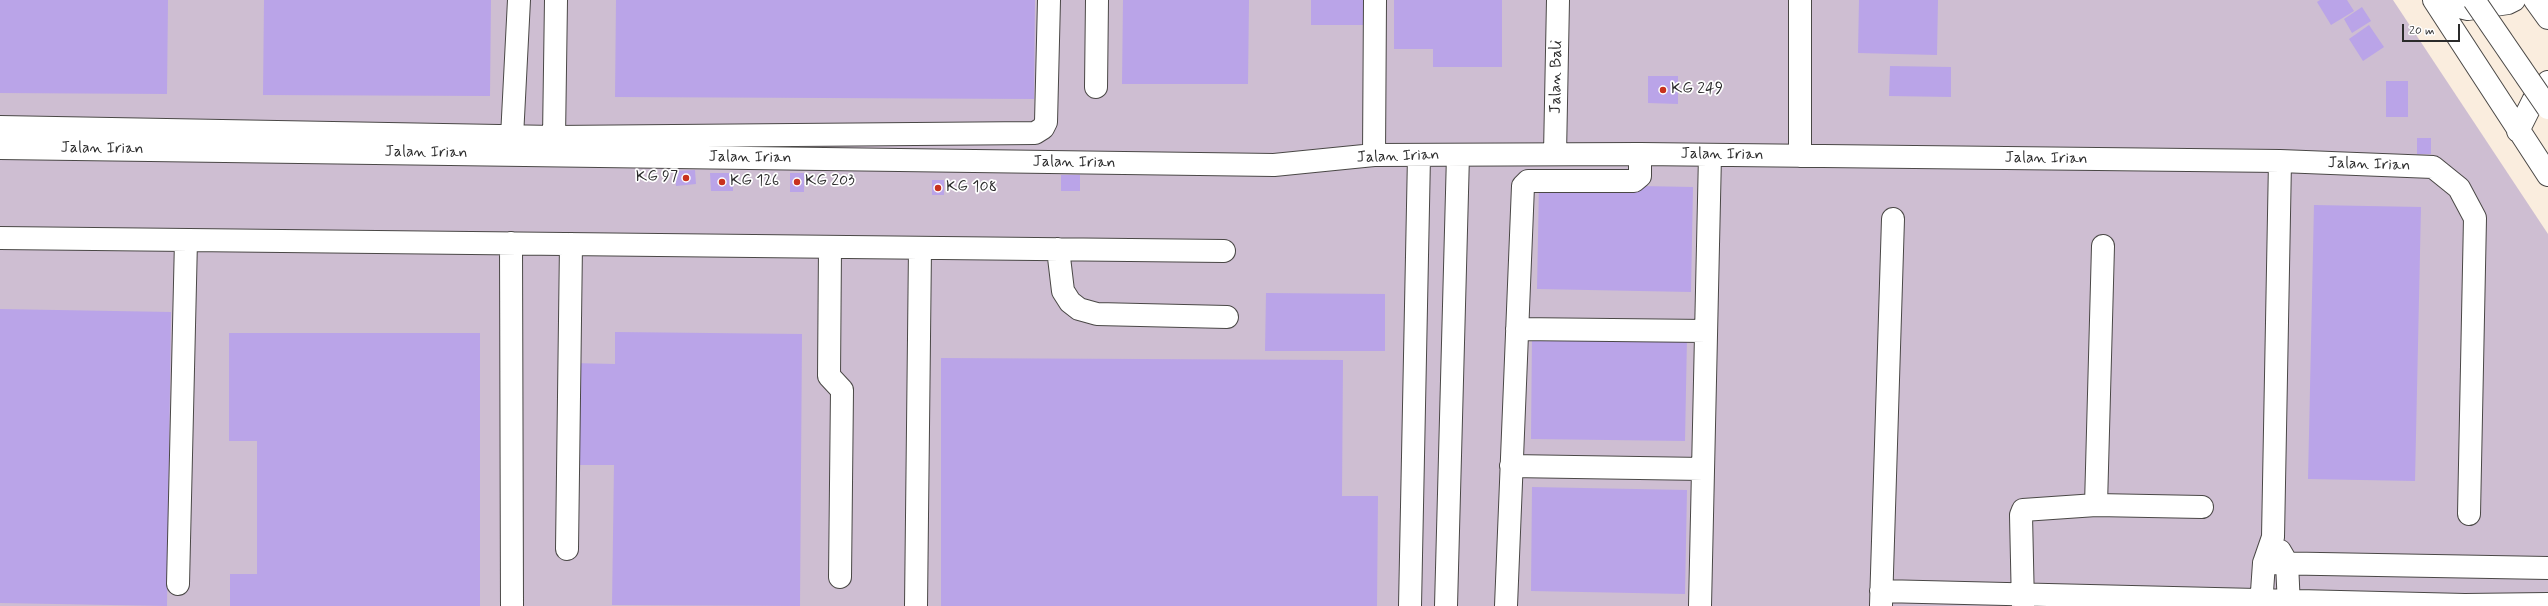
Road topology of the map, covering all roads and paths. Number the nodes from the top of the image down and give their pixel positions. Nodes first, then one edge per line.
1 (519, 0) edge
2 (556, 0) edge
3 (1049, 0) edge
4 (1097, 0) edge
5 (1375, 0) edge
6 (1558, 0) edge
7 (1800, 0) edge
8 (2434, 0) edge
9 (2474, 0) edge
10 (2514, 0) edge
11 (2535, 0) edge
12 (2548, 18) edge
13 (2548, 82) edge
14 (1096, 86) dead end
15 (2548, 108) edge
16 (0, 127) edge
17 (2518, 131) junction
18 (512, 137) junction
19 (554, 137) junction
20 (0, 148) edge
21 (1555, 154) junction
22 (1640, 154) junction
23 (1374, 155) junction
24 (1458, 155) junction
25 (1710, 155) junction
26 (1419, 156) junction
27 (1800, 156) junction
28 (2280, 162) junction
29 (2548, 175) edge
30 (1893, 220) dead end
31 (0, 238) edge
32 (186, 240) junction
33 (511, 244) junction
34 (570, 244) junction
35 (2103, 246) dead end
36 (830, 248) junction
37 (920, 248) junction
38 (1058, 249) junction
39 (1224, 250) dead end
40 (1227, 318) dead end
41 (1517, 329) junction
42 (1706, 331) junction
43 (1511, 466) junction
44 (1703, 469) junction
45 (2096, 505) junction
46 (2202, 507) dead end
47 (2469, 514) dead end
48 (2272, 537) junction
49 (567, 549) dead end
50 (2264, 563) junction
51 (2287, 563) junction
52 (2548, 568) edge
53 (840, 577) dead end
54 (178, 584) dead end
55 (1881, 599) edge
56 (2024, 601) edge
57 (2261, 603) edge
58 (2289, 604) edge
59 (2548, 604) edge
60 (512, 606) edge
61 (916, 606) edge
62 (1410, 606) edge
63 (1446, 606) edge
64 (1506, 606) edge
65 (1700, 606) edge

1 - 18 main road
2 - 19 main road
3 - 19 main road
4 - 14 main road
5 - 23 main road
6 - 21 main road, Jalan Bali
7 - 27 main road
8 - 10 main road
8 - 17 main road
9 - 15 main road, bridge
11 - 12 main road
13 - 17 main road
16 - 18 main road
17 - 29 main road
18 - 19 main road
20 - 23 main road, Jalan Irian
21 - 22 main road, Jalan Irian
21 - 24 main road, Jalan Irian
22 - 25 main road, Jalan Irian
22 - 41 main road
23 - 26 main road, Jalan Irian
24 - 26 main road, Jalan Irian
24 - 63 main road
25 - 27 main road, Jalan Irian
25 - 42 main road
26 - 62 main road
27 - 28 main road, Jalan Irian
28 - 47 main road, Jalan Irian
28 - 48 main road
30 - 55 main road
31 - 32 main road
32 - 33 main road
32 - 54 main road
33 - 34 main road
33 - 60 main road
34 - 36 main road
34 - 49 main road
35 - 45 main road
36 - 37 main road
36 - 53 main road
37 - 38 main road
37 - 61 main road
38 - 39 main road
38 - 40 main road
41 - 42 main road
41 - 43 main road
42 - 44 main road
43 - 44 main road
43 - 64 main road
44 - 65 main road
45 - 46 main road
45 - 56 main road
48 - 50 main road
48 - 51 main road
50 - 51 main road
50 - 57 main road
51 - 52 main road
51 - 58 main road
55 - 56 main road
56 - 57 main road
57 - 58 main road
58 - 59 main road

